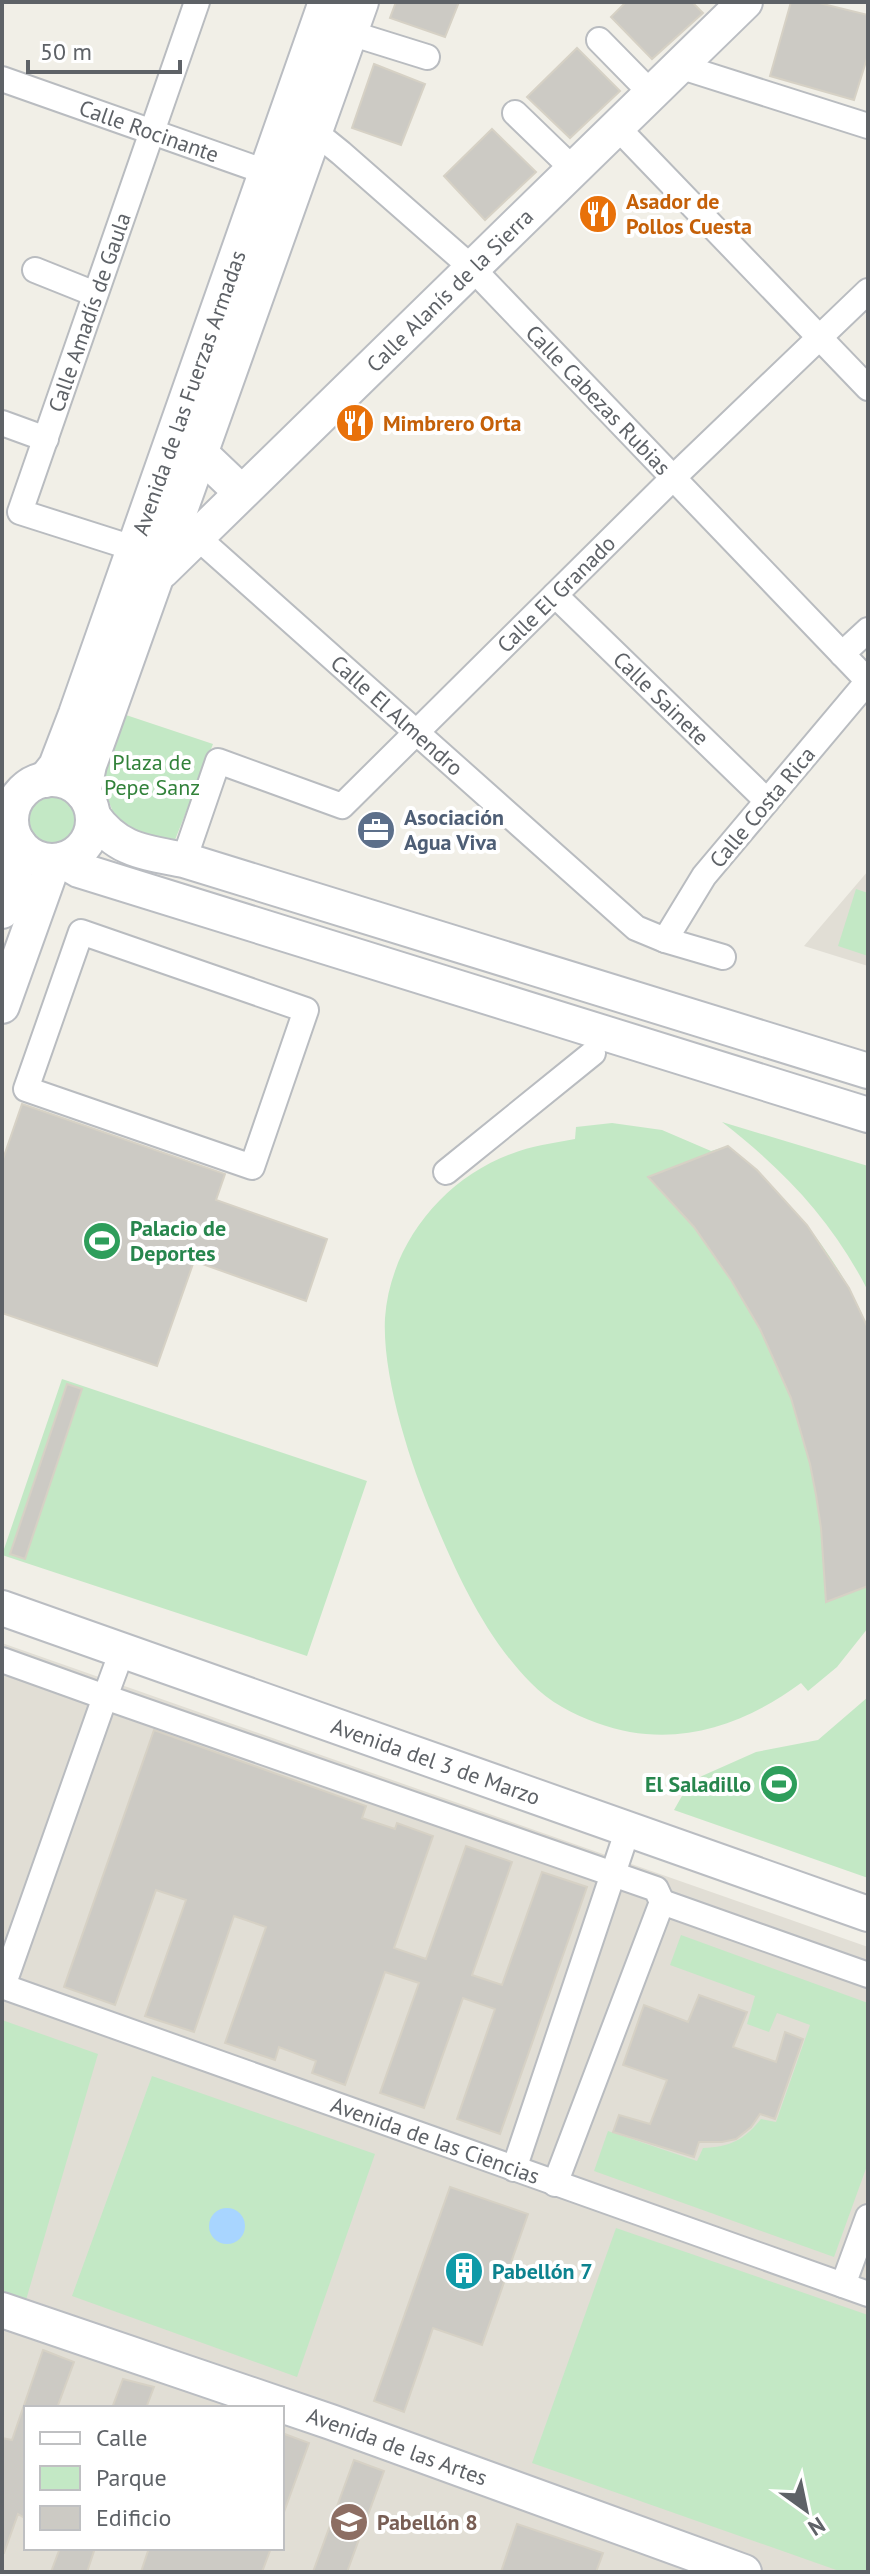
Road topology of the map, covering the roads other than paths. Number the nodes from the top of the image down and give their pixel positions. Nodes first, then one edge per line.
1 (197, 2) edge
2 (326, 2) edge
3 (731, 7) edge
4 (355, 18) edge
5 (599, 40) dead end
6 (427, 57) dead end
7 (679, 66) junction
8 (2, 79) edge
9 (651, 93) junction
10 (515, 113) dead end
11 (283, 121) junction
12 (867, 122) edge
13 (616, 126) junction
14 (315, 132) junction
15 (152, 133) junction
16 (573, 169) junction
17 (265, 172) junction
18 (298, 183) junction
19 (472, 268) junction
20 (35, 270) dead end
21 (868, 291) edge
22 (95, 294) junction
23 (820, 336) junction
24 (868, 388) edge
25 (2, 423) edge
26 (46, 439) junction
27 (199, 452) junction
28 (674, 477) junction
29 (241, 492) junction
30 (197, 537) junction
31 (133, 548) junction
32 (156, 577) junction
33 (555, 595) junction
34 (868, 630) edge
35 (842, 654) junction
36 (868, 681) edge
37 (416, 733) junction
38 (45, 780) junction
39 (9, 801) edge
40 (767, 801) junction
41 (88, 805) junction
42 (12, 838) edge
43 (58, 860) junction
44 (184, 860) junction
45 (2, 911) edge
46 (665, 940) junction
47 (723, 957) dead end
48 (2, 1006) edge
49 (593, 1053) dead end
50 (868, 1071) edge
51 (868, 1115) edge
52 (252, 1167) joint
53 (446, 1172) dead end
54 (2, 1608) edge
55 (122, 1651) junction
56 (2, 1660) edge
57 (105, 1697) junction
58 (628, 1829) junction
59 (612, 1874) junction
60 (662, 1902) junction
61 (868, 1914) edge
62 (868, 1975) edge
63 (2, 1986) edge
64 (514, 2169) junction
65 (555, 2184) junction
66 (868, 2217) edge
67 (843, 2285) junction
68 (868, 2294) edge
69 (2, 2310) edge
70 (744, 2572) edge

1 - 15 street, Calle Amadís de Gaula
2 - 11 street, Avenida de las Fuerzas Armadas
3 - 7 street, Calle Alanís de la Sierra
4 - 6 street
4 - 14 street, Avenida de las Fuerzas Armadas
5 - 9 street
7 - 9 street, Calle Alanís de la Sierra
7 - 12 street
8 - 15 street, Calle Rocinante
9 - 13 street, Calle Alanís de la Sierra
10 - 16 street
11 - 14 street
11 - 17 street, Avenida de las Fuerzas Armadas
13 - 16 street, Calle Alanís de la Sierra
13 - 23 street
14 - 18 street, Avenida de las Fuerzas Armadas
14 - 19 street, Calle Cabezas Rubias
15 - 17 street, Calle Rocinante
15 - 22 street, Calle Amadís de Gaula
16 - 19 street, Calle Alanís de la Sierra
17 - 18 street, Calle Rocinante
17 - 31 street, Avenida de las Fuerzas Armadas
18 - 27 street, Avenida de las Fuerzas Armadas
19 - 28 street, Calle Cabezas Rubias
19 - 29 street, Calle Alanís de la Sierra
20 - 22 street
21 - 23 street, Calle El Granado
22 - 26 street, Calle Amadís de Gaula
23 - 24 street
23 - 28 street, Calle El Granado
25 - 26 street
26 - 31 street, Calle Amadís de Gaula
27 - 29 street, Avenida de las Fuerzas Armadas
27 - 32 street, Avenida de las Fuerzas Armadas
28 - 33 street, Calle El Granado
28 - 35 street, Calle Cabezas Rubias
29 - 30 street, Calle Alanís de la Sierra
30 - 32 street, Calle Alanís de la Sierra
30 - 37 street, Calle El Almendro
31 - 38 street, Avenida de las Fuerzas Armadas
32 - 41 street, Avenida de las Fuerzas Armadas
33 - 37 street, Calle El Granado
33 - 40 street, Calle Sainete
34 - 35 street
35 - 36 street, Calle Cabezas Rubias
36 - 40 street, Calle Costa Rica
37 - 44 street, Calle El Granado
37 - 46 street, Calle El Almendro
38 - 39 street
38 - 41 street
39 - 42 street
40 - 46 street, Calle Costa Rica
41 - 43 street
41 - 44 street
42 - 43 street
42 - 45 street
43 - 48 street
43 - 51 street
44 - 50 street
46 - 47 street, Calle El Almendro
49 - 53 street
52 - 52 street
54 - 55 street, Avenida del 3 de Marzo
55 - 57 street
55 - 58 street, Avenida del 3 de Marzo
56 - 57 street
57 - 59 street
57 - 63 street
58 - 59 street
58 - 61 street, Avenida del 3 de Marzo
59 - 60 street
59 - 64 street
60 - 62 street
60 - 65 street
63 - 64 street, Avenida de las Ciencias
64 - 65 street, Avenida de las Ciencias
65 - 67 street, Avenida de las Ciencias
66 - 67 street
67 - 68 street, Avenida de las Ciencias
69 - 70 street, Avenida de las Artes

